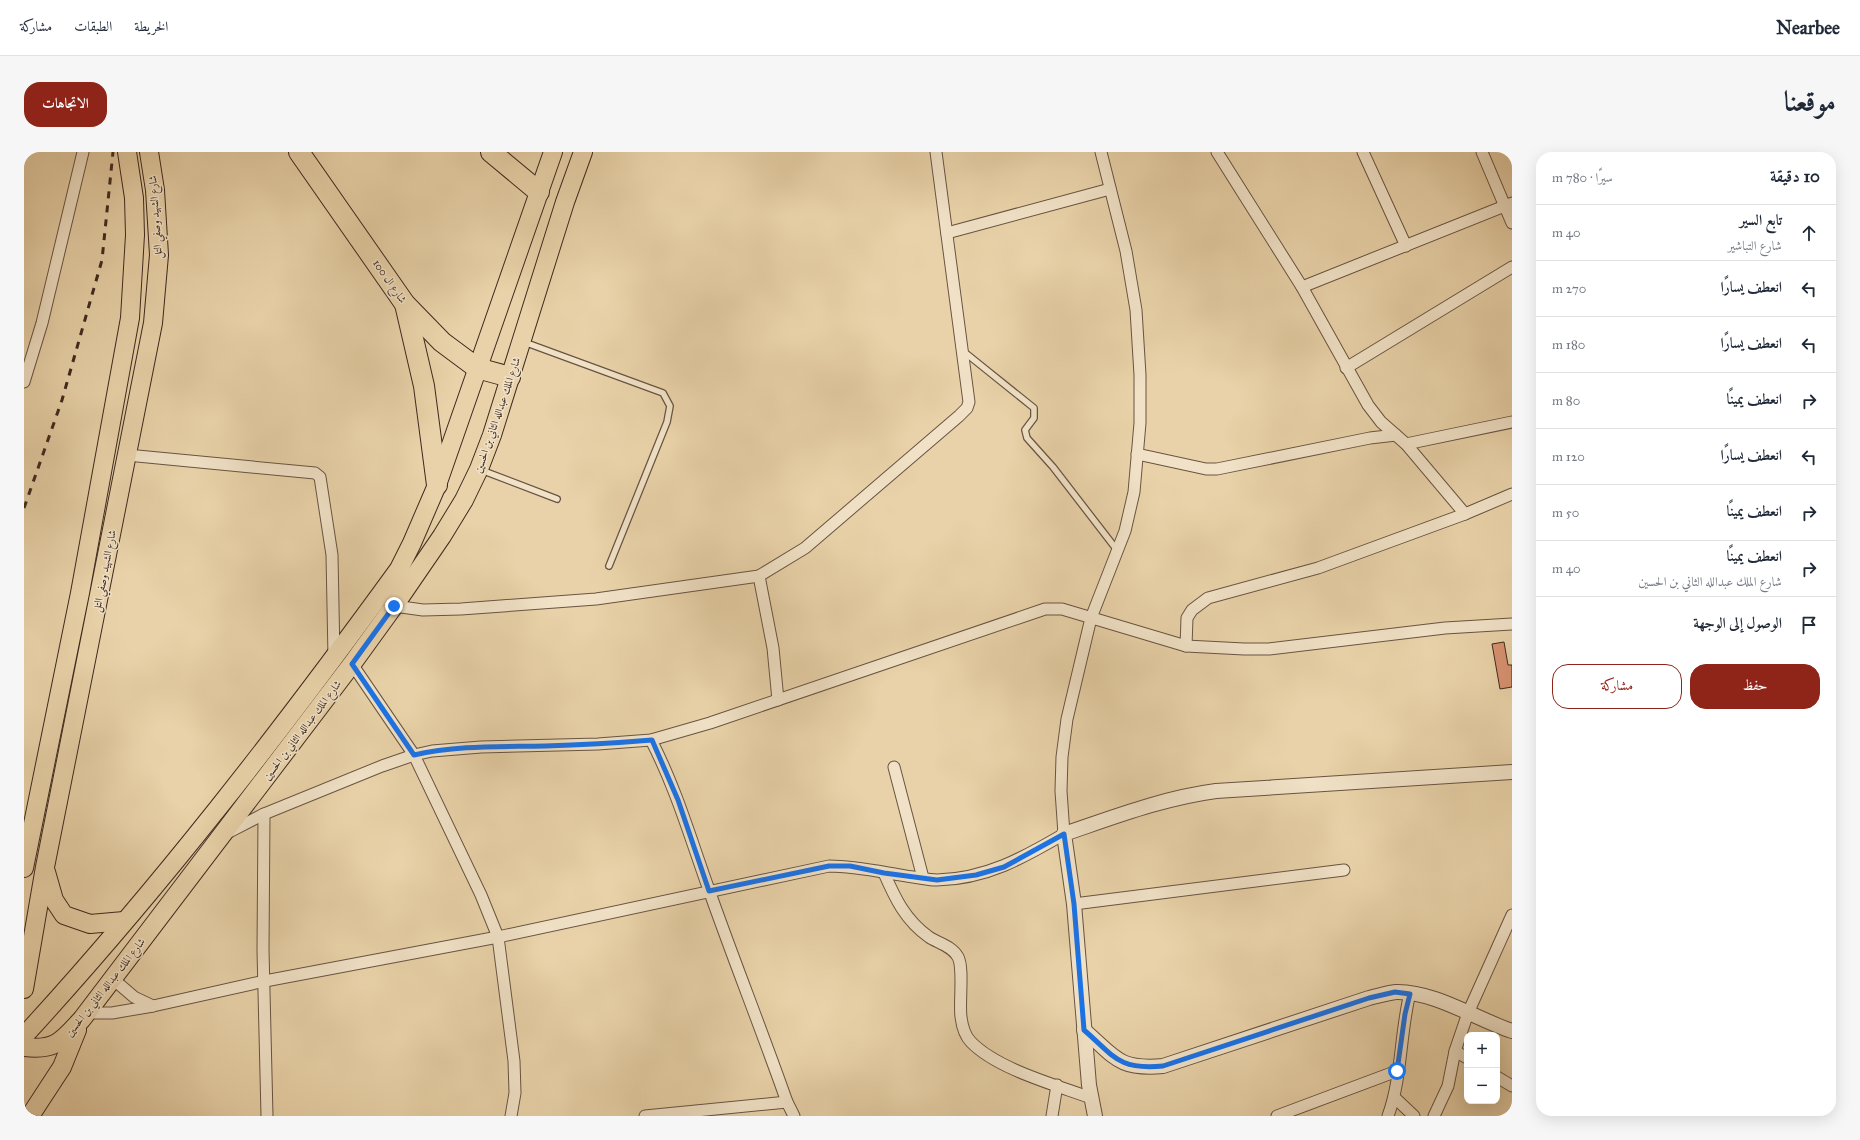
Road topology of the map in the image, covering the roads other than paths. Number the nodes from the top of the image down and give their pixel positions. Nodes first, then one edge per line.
1 (83, 152) edge
2 (127, 152) edge
3 (149, 152) edge
4 (299, 152) edge
5 (491, 152) edge
6 (553, 152) edge
7 (583, 152) edge
8 (936, 152) edge
9 (1101, 152) edge
10 (1217, 152) edge
11 (1363, 152) edge
12 (1482, 152) edge
13 (1110, 188) junction
14 (539, 192) junction
15 (565, 202) junction
16 (1508, 204) edge
17 (1512, 223) edge
18 (947, 233) junction
19 (1406, 246) junction
20 (1512, 267) edge
21 (1302, 287) junction
22 (405, 304) junction
23 (522, 341) junction
24 (963, 350) junction
25 (477, 368) junction
26 (1346, 368) junction
27 (510, 377) junction
28 (24, 382) edge
29 (1512, 422) edge
30 (1396, 435) junction
31 (1406, 444) junction
32 (1137, 454) junction
33 (127, 455) junction
34 (479, 469) junction
35 (437, 485) junction
36 (1512, 494) edge
37 (557, 499) dead end
38 (1465, 514) junction
39 (1117, 551) junction
40 (609, 566) dead end
41 (760, 576) junction
42 (394, 606) junction
43 (1091, 618) junction
44 (1512, 624) edge
45 (1186, 646) junction
46 (334, 658) junction
47 (352, 664) junction
48 (778, 700) junction
49 (652, 740) junction
50 (414, 755) junction
51 (894, 767) dead end
52 (1512, 772) edge
53 (264, 814) junction
54 (1064, 834) junction
55 (220, 837) junction
56 (45, 867) junction
57 (24, 868) edge
58 (1344, 870) dead end
59 (884, 873) junction
60 (923, 878) junction
61 (709, 891) junction
62 (1074, 904) junction
63 (1512, 915) edge
64 (124, 921) junction
65 (498, 937) junction
66 (113, 979) junction
67 (265, 981) junction
68 (24, 989) edge
69 (1410, 994) junction
70 (153, 1006) junction
71 (1468, 1014) junction
72 (84, 1016) junction
73 (1084, 1030) junction
74 (1512, 1031) edge
75 (24, 1036) edge
76 (24, 1047) edge
77 (1455, 1051) junction
78 (1464, 1056) edge
79 (1397, 1071) junction
80 (1500, 1079) edge
81 (1058, 1085) junction
82 (1512, 1086) edge
83 (1091, 1098) junction
84 (1395, 1098) junction
85 (787, 1102) junction
86 (30, 1116) edge
87 (267, 1116) edge
88 (511, 1116) edge
89 (645, 1116) edge
90 (794, 1116) edge
91 (1052, 1116) edge
92 (1096, 1116) edge
93 (1277, 1116) edge
94 (1388, 1116) edge
95 (1414, 1116) edge
96 (1434, 1116) edge

1 - 28 street
2 - 57 main road, شارع الشهيد وصفي التل
3 - 33 main road, شارع الشهيد وصفي التل
4 - 22 highway, شارع ال 100
5 - 14 highway
6 - 14 main road, شارع الملك عبدالله الثاني بن الحسين
7 - 15 main road, شارع الملك عبدالله الثاني بن الحسين
8 - 18 street
9 - 13 street
10 - 21 street
11 - 19 street
12 - 16 street
13 - 18 street
13 - 32 street
14 - 15 main road
14 - 25 main road, شارع الملك عبدالله الثاني بن الحسين
15 - 23 main road, شارع الملك عبدالله الثاني بن الحسين
16 - 17 street
16 - 19 street
18 - 24 street
19 - 21 street
20 - 26 street
21 - 26 street
22 - 25 highway, شارع ال 100
22 - 35 highway
23 - 27 main road, شارع الملك عبدالله الثاني بن الحسين
23 - 40 lane
24 - 39 lane
24 - 41 street
25 - 27 highway, شارع ال 100
25 - 35 main road, شارع الملك عبدالله الثاني بن الحسين
26 - 30 street
27 - 34 main road, شارع الملك عبدالله الثاني بن الحسين
29 - 31 street
30 - 31 street
30 - 32 street
31 - 38 street
32 - 39 street
33 - 46 street
33 - 56 main road, شارع الشهيد وصفي التل
34 - 37 lane
34 - 42 main road, شارع الملك عبدالله الثاني بن الحسين
35 - 46 main road, شارع الملك عبدالله الثاني بن الحسين
36 - 38 street
38 - 45 street
39 - 43 street
41 - 42 street
41 - 48 street
42 - 47 main road, شارع الملك عبدالله الثاني بن الحسين
43 - 45 street
43 - 48 street
43 - 54 street
44 - 45 street
46 - 64 main road, شارع الملك عبدالله الثاني بن الحسين
47 - 50 street
47 - 55 main road, شارع الملك عبدالله الثاني بن الحسين
48 - 49 street
49 - 50 street
49 - 61 street
50 - 53 street
50 - 65 street
51 - 60 street
52 - 54 street
53 - 55 street
53 - 67 street
54 - 60 street
54 - 62 street
55 - 66 main road, شارع الملك عبدالله الثاني بن الحسين
56 - 64 main road
56 - 68 main road, شارع الشهيد وصفي التل
58 - 62 street
59 - 60 street
59 - 61 street
59 - 81 street
61 - 65 street
61 - 85 street
62 - 73 street
63 - 71 street
64 - 75 main road, شارع الملك عبدالله الثاني بن الحسين
65 - 67 street
65 - 88 street
66 - 70 street
66 - 72 main road, شارع الملك عبدالله الثاني بن الحسين
67 - 70 street
67 - 87 street
69 - 71 street
69 - 73 street
69 - 79 street
70 - 72 street
71 - 74 street
71 - 77 street
72 - 76 main road, شارع الملك عبدالله الثاني بن الحسين
72 - 86 main road
73 - 83 street
77 - 78 street
77 - 96 street
79 - 84 street
79 - 93 street
80 - 82 street
81 - 83 street
81 - 91 street
83 - 92 street
84 - 94 street
84 - 95 street
85 - 89 street
85 - 90 street

